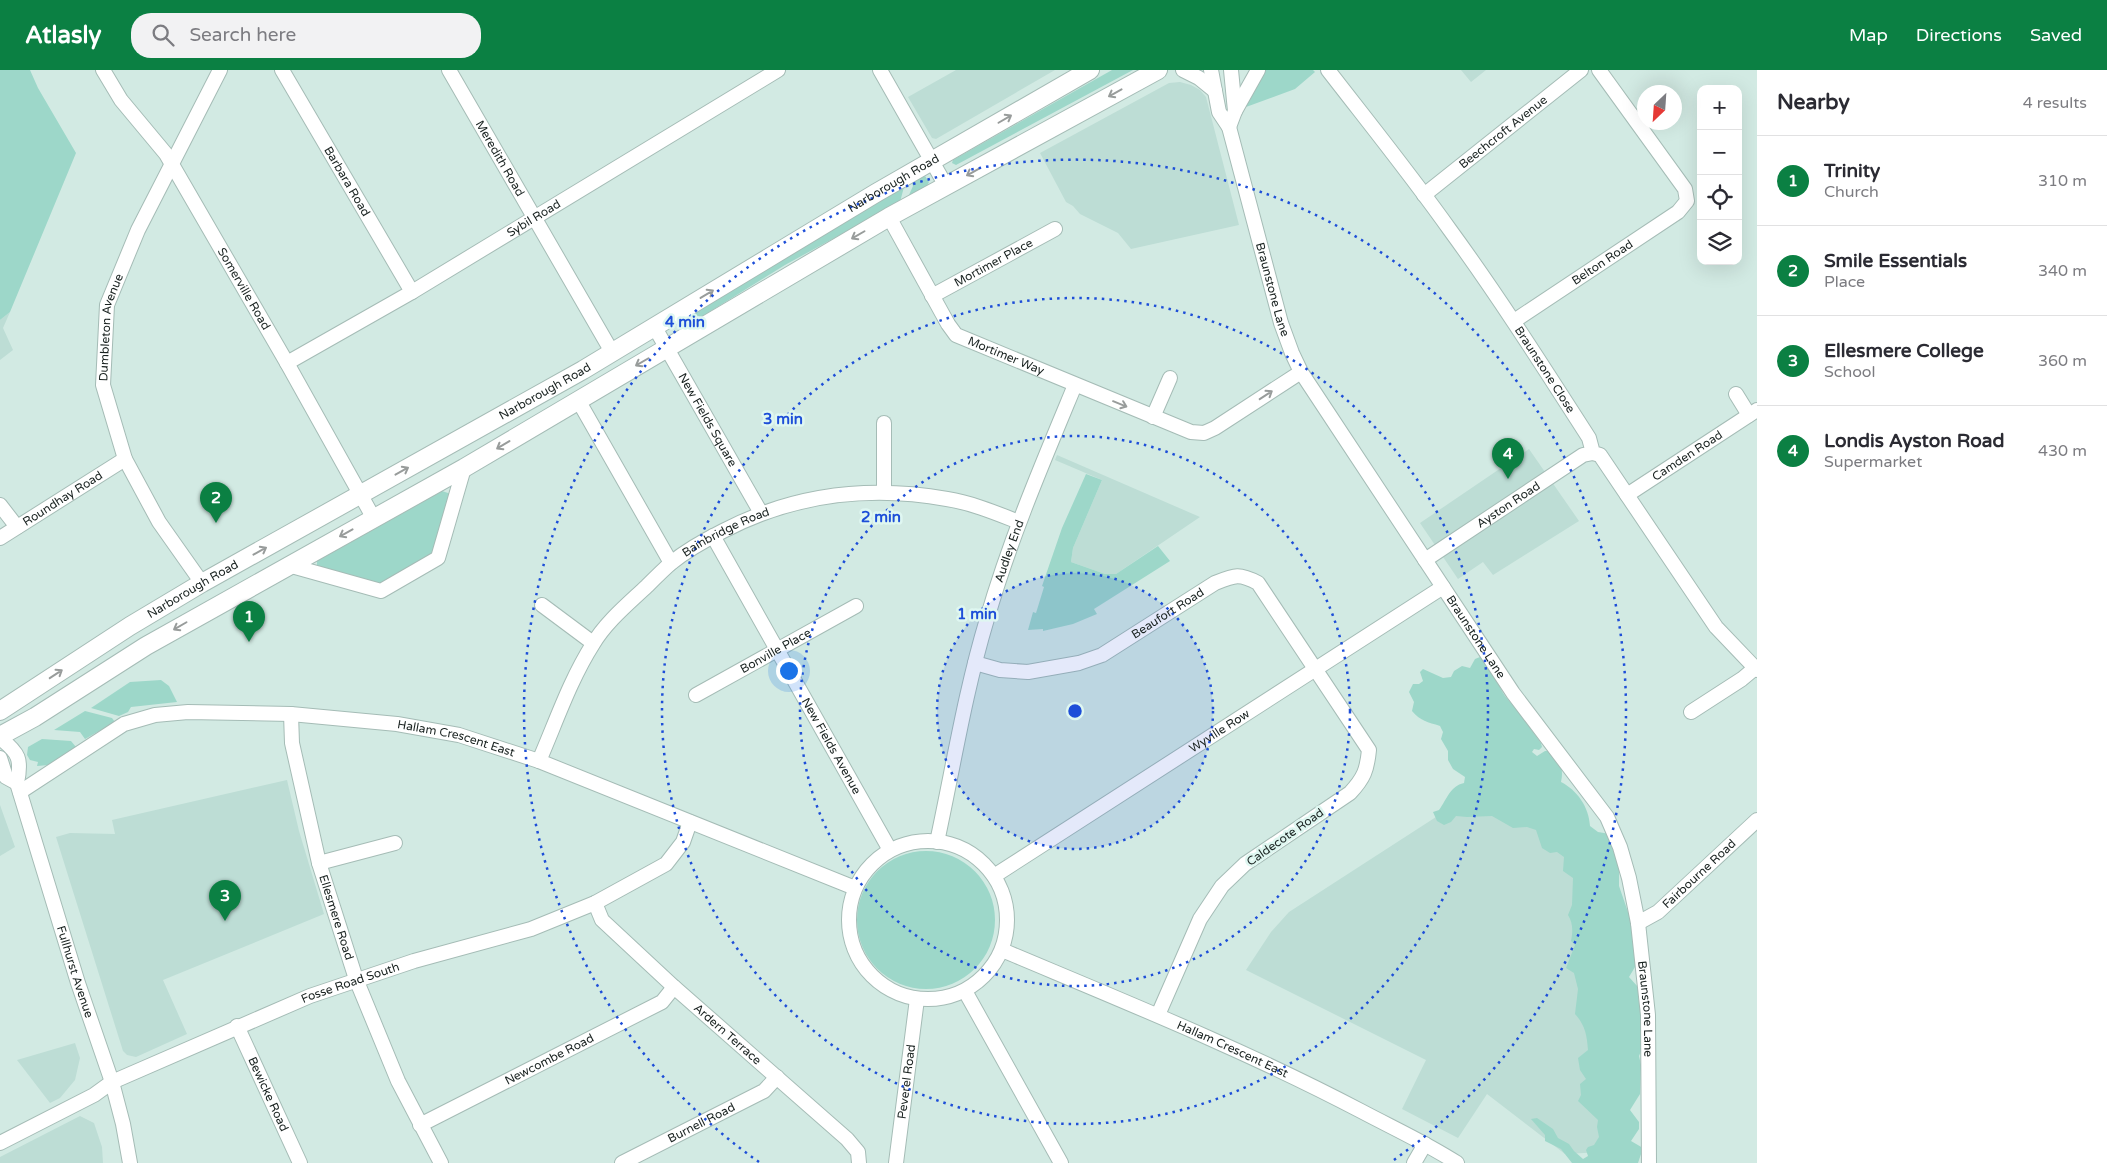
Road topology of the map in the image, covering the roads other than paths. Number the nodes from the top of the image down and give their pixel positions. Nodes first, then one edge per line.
1 (103, 70) edge
2 (220, 70) edge
3 (282, 70) edge
4 (778, 70) edge
5 (880, 70) edge
6 (1090, 70) edge
7 (1158, 70) edge
8 (1183, 70) edge
9 (1211, 70) edge
10 (1231, 70) edge
11 (1258, 70) edge
12 (1328, 70) edge
13 (1581, 70) edge
14 (1599, 70) edge
15 (451, 71) edge
16 (1215, 90) junction
17 (1235, 110) junction
18 (1229, 127) junction
19 (933, 162) junction
20 (172, 165) junction
21 (946, 186) junction
22 (1424, 195) junction
23 (535, 217) junction
24 (889, 217) junction
25 (1055, 229) dead end
26 (412, 292) junction
27 (932, 296) junction
28 (1514, 321) junction
29 (654, 326) junction
30 (667, 348) junction
31 (612, 352) junction
32 (287, 363) junction
33 (1302, 372) junction
34 (1170, 378) dead end
35 (1075, 385) junction
36 (1736, 394) dead end
37 (578, 400) junction
38 (1753, 412) edge
39 (1153, 417) junction
40 (884, 423) dead end
41 (1593, 453) junction
42 (125, 459) junction
43 (464, 468) junction
44 (884, 492) junction
45 (360, 494) junction
46 (1627, 495) junction
47 (0, 505) edge
48 (761, 513) junction
49 (373, 517) junction
50 (1019, 522) junction
51 (17, 527) junction
52 (713, 536) junction
53 (0, 538) edge
54 (1424, 560) junction
55 (671, 563) junction
56 (288, 565) junction
57 (202, 583) junction
58 (1443, 586) junction
59 (542, 605) dead end
60 (856, 606) dead end
61 (593, 643) junction
62 (776, 651) junction
63 (975, 663) junction
64 (1316, 668) junction
65 (1756, 669) edge
66 (696, 696) dead end
67 (0, 711) edge
68 (1691, 712) dead end
69 (291, 714) junction
70 (0, 737) edge
71 (0, 758) edge
72 (540, 761) junction
73 (20, 766) junction
74 (47, 774) junction
75 (18, 787) junction
76 (1757, 820) edge
77 (690, 822) junction
78 (937, 842) junction
79 (395, 843) dead end
80 (890, 850) junction
81 (319, 863) junction
82 (994, 876) junction
83 (856, 888) junction
84 (595, 902) junction
85 (1638, 923) junction
86 (1002, 950) junction
87 (356, 979) junction
88 (674, 986) junction
89 (965, 991) junction
90 (917, 999) junction
91 (1158, 1015) junction
92 (237, 1026) junction
93 (777, 1077) junction
94 (112, 1082) junction
95 (420, 1125) junction
96 (0, 1143) edge
97 (1425, 1144) junction
98 (130, 1163) edge
99 (300, 1163) edge
100 (441, 1163) edge
101 (622, 1163) edge
102 (859, 1163) edge
103 (896, 1163) edge
104 (1061, 1163) edge
105 (1414, 1163) edge
106 (1457, 1163) edge
107 (1649, 1163) edge

1 - 20 street, Somerville Road
2 - 20 street, Dumbleton Avenue
3 - 26 street, Barbara Road
4 - 23 street, Sybil Road
5 - 19 street
19 -> 6 main road, Narborough Road
7 -> 21 main road, Narborough Road
8 - 16 street
9 - 16 street, Braunstone Lane
10 - 17 street
11 - 17 street
12 - 22 street, Braunstone Close
13 - 22 street, Beechcroft Avenue
14 - 28 street, Belton Road
15 - 23 street, Meredith Road
16 - 18 street, Braunstone Lane
17 - 18 street
18 - 33 street, Braunstone Lane
19 - 21 street
29 -> 19 main road, Narborough Road
20 - 32 street, Somerville Road
20 - 42 street, Dumbleton Avenue
21 - 24 main road, Narborough Road
22 - 28 street, Braunstone Close
23 - 26 street, Sybil Road
23 - 31 street, Meredith Road
24 - 27 street, Mortimer Way
24 -> 30 main road, Narborough Road
25 - 27 street, Mortimer Place
26 - 32 street, Sybil Road
27 - 35 street, Mortimer Way
28 - 41 street, Braunstone Close
29 - 30 street, New Fields Square
29 - 31 main road, Narborough Road
30 -> 37 main road, Narborough Road
30 - 48 street, New Fields Square
45 -> 31 main road, Narborough Road
32 - 45 street, Somerville Road
39 -> 33 street, Mortimer Way
33 - 54 street, Braunstone Lane
34 - 39 street
35 -> 39 street, Mortimer Way
35 - 50 street, Audley End
36 - 38 street, Camden Road
37 -> 43 main road, Narborough Road
37 - 55 street
38 - 46 street, Camden Road
40 - 44 street
41 - 46 street, Braunstone Close
41 - 54 street, Ayston Road
42 - 51 street, Roundhay Road
42 - 57 street, Dumbleton Avenue
43 - 49 main road, Narborough Road
43 - 56 street
44 - 48 street, Bainbridge Road
44 - 50 street, Bainbridge Road
45 - 49 street, Somerville Road
57 -> 45 main road, Narborough Road
46 - 65 street, Braunstone Close
47 - 51 street
48 - 52 street, Bainbridge Road
49 -> 56 main road, Narborough Road
50 - 63 street, Audley End
51 - 53 street, Roundhay Road
52 - 55 street, Bainbridge Road
52 - 62 street, New Fields Avenue
54 - 58 street, Braunstone Lane
55 - 61 street, Bainbridge Road
56 -> 70 main road, Narborough Road
67 -> 57 main road, Narborough Road
58 - 64 street, Wyville Row
58 - 85 street, Braunstone Lane
59 - 61 street
60 - 62 street, Bonville Place
61 - 72 street, Bainbridge Road
62 - 66 street, Bonville Place
62 - 80 street, New Fields Avenue
63 - 64 street, Beaufort Road
63 - 78 street, Audley End
64 - 82 street, Wyville Row
64 - 91 street, Caldecote Road
65 - 68 street
69 - 72 street, Hallam Crescent East
69 - 74 street, Hallam Crescent East
69 - 81 street, Ellesmere Road
70 - 73 street
71 - 75 street, Fullhurst Avenue
72 - 77 street, Hallam Crescent East
73 - 74 street
73 - 75 street, Fullhurst Avenue
74 - 75 street, Hallam Crescent East
75 - 94 street, Fullhurst Avenue
76 - 85 street, Fairbourne Road
77 - 83 street, Hallam Crescent East
77 - 84 street, Fosse Road South
78 - 80 street
78 - 82 street
79 - 81 street
80 - 83 street
81 - 87 street, Ellesmere Road
82 - 86 street
83 - 90 street
84 - 87 street, Fosse Road South
84 - 88 street, Ardern Terrace
85 - 107 street, Braunstone Lane
86 - 89 street
86 - 91 street, Hallam Crescent East
87 - 92 street, Fosse Road South
87 - 95 street, Ellesmere Road
88 - 93 street, Ardern Terrace
88 - 95 street, Newcombe Road
89 - 90 street
89 - 104 street
90 - 103 street, Peverel Road
91 - 97 street, Hallam Crescent East
92 - 94 street, Fosse Road South
92 - 99 street, Bewicke Road
93 - 101 street, Burnell Road
93 - 102 street, Ardern Terrace
94 - 96 street, Fosse Road South
94 - 98 street, Fullhurst Avenue
95 - 100 street, Ellesmere Road
97 - 105 street
97 - 106 street, Hallam Crescent East

